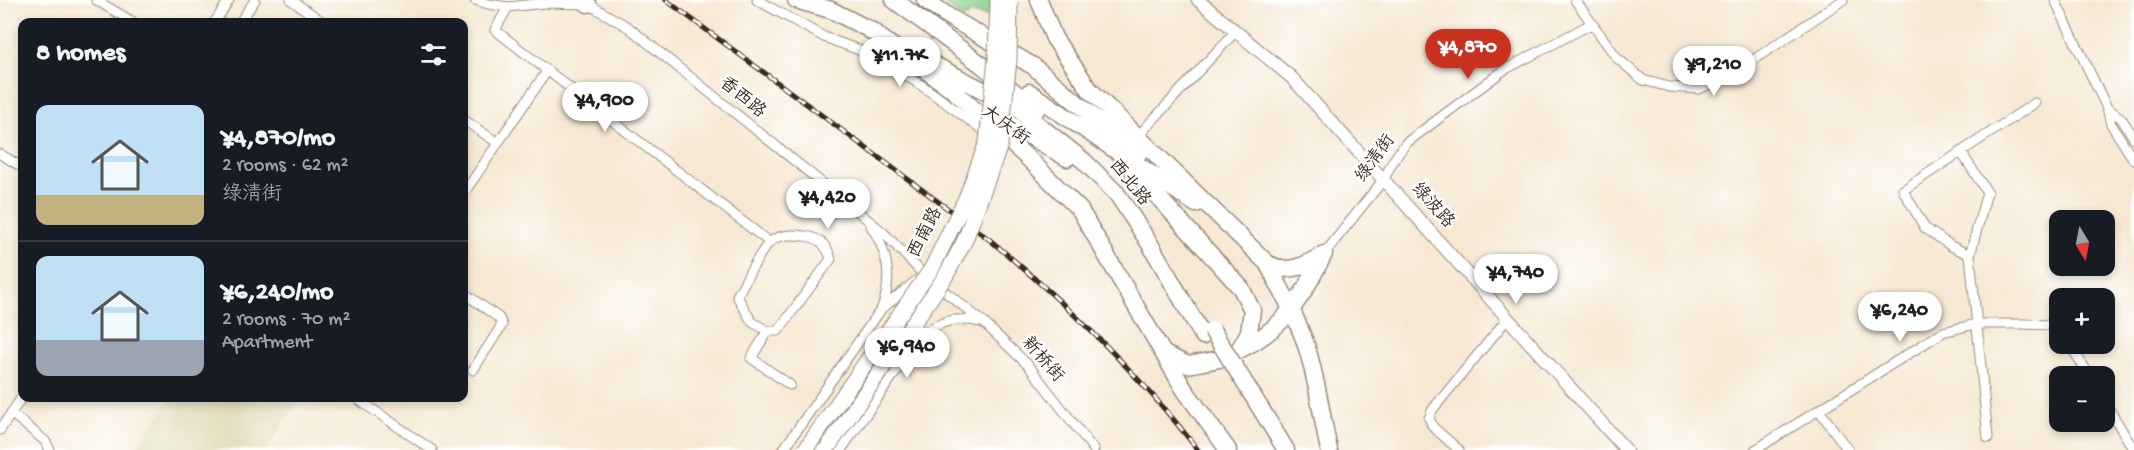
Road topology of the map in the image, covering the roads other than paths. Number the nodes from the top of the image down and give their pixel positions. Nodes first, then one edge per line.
1 (96, 0) edge
2 (229, 0) edge
3 (255, 0) edge
4 (291, 0) edge
5 (475, 0) edge
6 (757, 0) edge
7 (796, 0) edge
8 (896, 0) edge
9 (925, 0) edge
10 (1040, 0) edge
11 (1198, 0) edge
12 (1575, 0) edge
13 (1843, 0) edge
14 (2055, 0) edge
15 (1004, 1) edge
16 (586, 2) edge
17 (508, 7) junction
18 (126, 18) edge
19 (218, 18) edge
20 (243, 18) edge
21 (308, 18) edge
22 (1591, 24) junction
23 (867, 28) junction
24 (1235, 32) junction
25 (547, 71) junction
26 (952, 89) junction
27 (2035, 103) dead end
28 (2107, 108) junction
29 (468, 123) edge
30 (1138, 136) junction
31 (2134, 138) edge
32 (498, 143) junction
33 (1120, 152) junction
34 (1961, 152) junction
35 (0, 154) edge
36 (2134, 160) edge
37 (18, 165) edge
38 (1045, 175) junction
39 (1384, 179) junction
40 (1109, 186) junction
41 (468, 187) edge
42 (1188, 199) junction
43 (866, 219) junction
44 (1232, 229) junction
45 (769, 242) junction
46 (1324, 254) junction
47 (1970, 255) junction
48 (1267, 263) junction
49 (923, 274) junction
50 (468, 296) edge
51 (956, 302) joint
52 (882, 308) junction
53 (1291, 308) junction
54 (1508, 318) junction
55 (984, 322) junction
56 (1976, 324) junction
57 (2049, 325) edge
58 (768, 331) junction
59 (1208, 333) junction
60 (921, 336) junction
61 (1239, 350) junction
62 (1164, 354) junction
63 (472, 370) dead end
64 (790, 385) dead end
65 (19, 402) edge
66 (362, 402) edge
67 (1819, 410) junction
68 (11, 413) junction
69 (1259, 417) junction
70 (2115, 419) edge
71 (0, 430) edge
72 (1988, 438) dead end
73 (1622, 449) edge
74 (50, 450) edge
75 (432, 450) edge
76 (783, 450) edge
77 (804, 450) edge
78 (826, 450) edge
79 (841, 450) edge
80 (1094, 450) edge
81 (1228, 450) edge
82 (1273, 450) edge
83 (1286, 450) edge
84 (1329, 450) edge
85 (1459, 450) edge
86 (1755, 450) edge
87 (1848, 450) edge
88 (2134, 450) edge

1 - 18 street
2 - 19 street
3 - 20 street
4 - 21 street
5 - 17 street, 香西路
6 - 38 street, 大庆街
7 - 23 highway
8 - 33 highway
8 - 59 highway, 西北路
9 - 42 highway
10 - 30 highway
11 - 24 street, 绿波路
12 - 22 street
13 - 22 street
14 - 28 street
15 - 77 main road, 西南路, bridge
15 - 78 main road, 西南路, bridge
16 - 17 street, 香西路
16 - 43 street, 香西路
17 - 25 street
22 - 39 street, 绿清街
23 - 26 highway
23 - 40 highway, 西北路
24 - 30 street
24 - 39 street, 绿波路
25 - 32 street
25 - 45 street
26 - 38 highway
26 - 40 highway
27 - 34 street
28 - 31 street
28 - 36 street
29 - 32 street
30 - 44 highway
32 - 41 street
33 - 42 highway
33 - 61 highway
34 - 47 street
34 - 47 street
35 - 37 street
38 - 62 highway
39 - 46 street, 绿清街
39 - 54 street, 绿波路
40 - 59 highway, 西北路
42 - 44 highway
43 - 49 street, 香西路
43 - 52 street
44 - 48 highway
45 - 58 street
45 - 58 street
46 - 48 highway
46 - 53 highway
47 - 56 street
48 - 53 highway
49 - 51 street, 香西路
49 - 52 street
49 - 60 street
50 - 63 street
51 - 55 street, 新桥街
52 - 76 street
53 - 61 highway
53 - 84 highway
54 - 73 street, 绿波路
54 - 85 street
55 - 60 street
55 - 80 street, 新桥街
56 - 57 street
56 - 67 street
56 - 72 street
58 - 64 street
59 - 69 highway, 西北路
60 - 79 street
61 - 62 highway
62 - 81 highway
65 - 68 street
66 - 75 street
67 - 86 street
67 - 87 street
68 - 71 street
68 - 74 street
69 - 82 highway, 西北路
69 - 83 highway, 西北路
70 - 88 street

